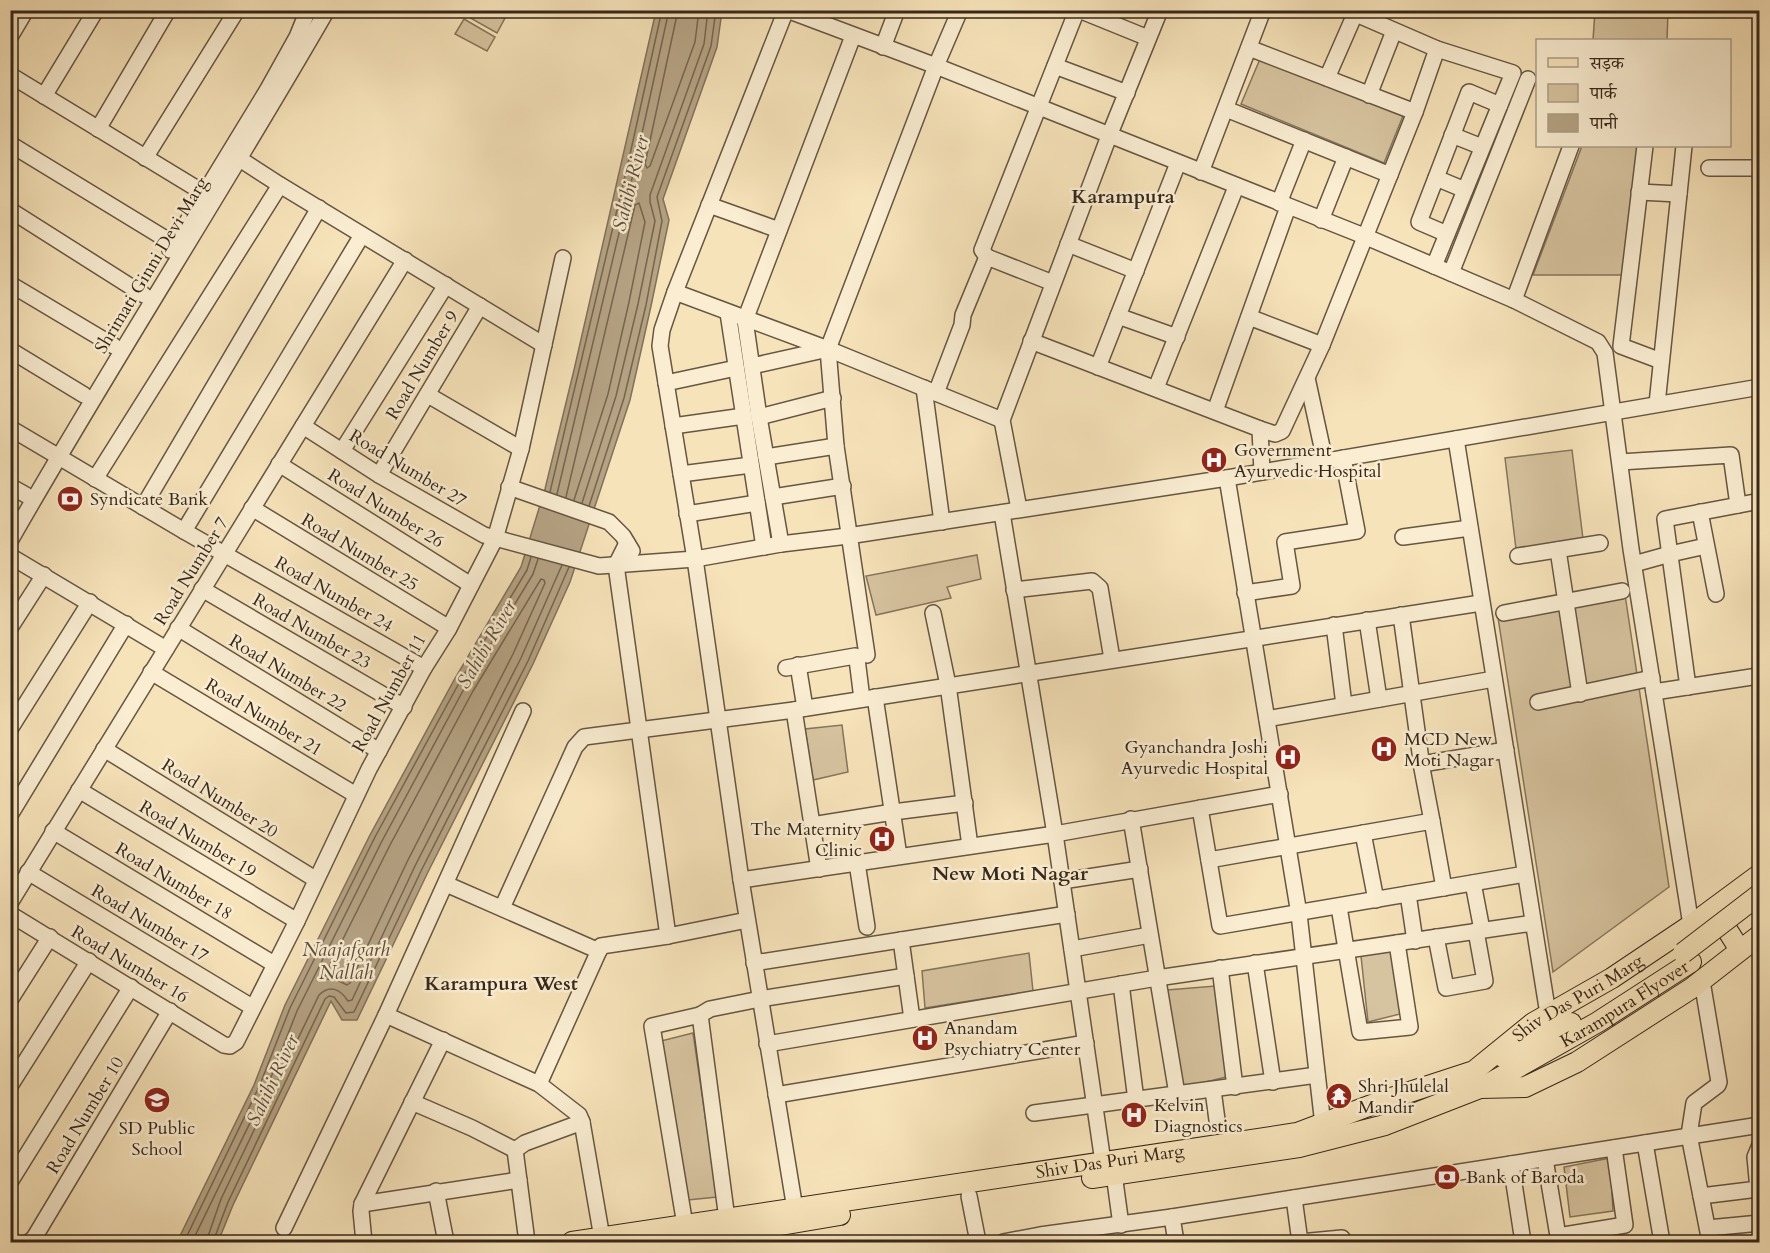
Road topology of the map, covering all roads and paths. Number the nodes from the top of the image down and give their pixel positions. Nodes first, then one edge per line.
1 (26, 10) edge
2 (96, 10) edge
3 (168, 10) edge
4 (237, 10) edge
5 (308, 10) edge
6 (327, 10) edge
7 (787, 10) edge
8 (897, 10) edge
9 (960, 10) edge
10 (1078, 10) edge
11 (1160, 10) edge
12 (1263, 10) edge
13 (1351, 12) edge
14 (1394, 31) junction
15 (853, 36) junction
16 (10, 37) edge
17 (1148, 38) junction
18 (883, 47) junction
19 (1249, 48) junction
20 (1437, 49) junction
21 (936, 66) junction
22 (1055, 66) junction
23 (1513, 74) junction
24 (10, 75) edge
25 (1327, 78) junction
26 (1533, 81) edge
27 (1127, 93) junction
28 (1369, 95) junction
29 (44, 96) junction
30 (1500, 105) junction
31 (1038, 107) junction
32 (1226, 109) junction
33 (1415, 112) junction
34 (98, 129) junction
35 (1452, 135) junction
36 (1109, 136) junction
37 (1304, 140) junction
38 (10, 144) edge
39 (1482, 147) junction
40 (1571, 147) edge
41 (1645, 147) edge
42 (1684, 147) edge
43 (235, 156) junction
44 (1346, 157) junction
45 (145, 158) junction
46 (1178, 163) junction
47 (1709, 168) dead end
48 (1760, 168) edge
49 (1201, 172) junction
50 (1390, 174) junction
51 (1436, 178) junction
52 (280, 185) junction
53 (1236, 187) junction
54 (1465, 190) junction
55 (1640, 192) junction
56 (204, 193) junction
57 (1679, 194) junction
58 (709, 205) junction
59 (1283, 205) junction
60 (319, 208) junction
61 (10, 210) edge
62 (1321, 219) junction
63 (779, 230) junction
64 (1447, 234) junction
65 (362, 235) junction
66 (1364, 236) junction
67 (174, 244) junction
68 (1068, 244) junction
69 (987, 257) junction
70 (563, 258) dead end
71 (405, 260) junction
72 (1434, 266) junction
73 (1136, 271) junction
74 (1451, 273) junction
75 (1053, 283) junction
76 (10, 284) edge
77 (446, 285) junction
78 (675, 292) junction
79 (144, 295) junction
80 (1514, 300) junction
81 (480, 306) junction
82 (728, 313) junction
83 (1118, 316) junction
84 (1249, 317) junction
85 (745, 320) junction
86 (1176, 337) junction
87 (1031, 341) junction
88 (544, 345) junction
89 (1322, 345) junction
90 (114, 346) junction
91 (828, 349) junction
92 (10, 350) edge
93 (1661, 361) junction
94 (744, 367) junction
95 (1098, 367) junction
96 (1307, 378) junction
97 (666, 383) junction
98 (1760, 387) edge
99 (1156, 388) junction
100 (930, 390) junction
101 (84, 395) junction
102 (428, 395) junction
103 (833, 398) junction
104 (1657, 404) junction
105 (1215, 411) junction
106 (1614, 411) junction
107 (751, 416) junction
108 (1002, 420) junction
109 (303, 426) junction
110 (673, 426) junction
111 (10, 428) edge
112 (1260, 429) junction
113 (1456, 439) junction
114 (836, 446) junction
115 (521, 449) junction
116 (342, 451) junction
117 (55, 455) junction
118 (766, 457) junction
119 (1343, 458) junction
120 (1325, 461) junction
121 (1620, 462) junction
122 (279, 464) junction
123 (751, 465) junction
124 (1262, 472) junction
125 (681, 474) junction
126 (379, 475) junction
127 (1227, 478) junction
128 (95, 479) junction
129 (10, 486) edge
130 (843, 486) junction
131 (514, 489) junction
132 (26, 495) junction
133 (773, 497) junction
134 (1760, 501) edge
135 (757, 503) junction
136 (1738, 505) junction
137 (143, 507) junction
138 (252, 508) junction
139 (1019, 509) junction
140 (1700, 512) junction
141 (1002, 513) junction
142 (687, 514) junction
143 (10, 522) edge
144 (942, 522) junction
145 (1470, 528) junction
146 (184, 531) junction
147 (848, 536) junction
148 (1403, 537) dead end
149 (499, 540) junction
150 (10, 541) edge
151 (627, 543) junction
152 (1600, 543) dead end
153 (781, 544) junction
154 (1706, 546) junction
155 (764, 547) junction
156 (1558, 550) junction
157 (224, 554) junction
158 (1670, 554) junction
159 (10, 556) edge
160 (1518, 556) dead end
161 (695, 559) junction
162 (640, 563) junction
163 (1634, 564) junction
164 (616, 565) junction
165 (44, 575) junction
166 (471, 585) junction
167 (202, 590) junction
168 (1014, 590) junction
169 (1622, 591) dead end
170 (1245, 593) junction
171 (1716, 594) dead end
172 (90, 602) junction
173 (1566, 602) junction
174 (1481, 603) junction
175 (933, 613) dead end
176 (1504, 613) dead end
177 (1401, 615) junction
178 (1367, 620) junction
179 (126, 624) junction
180 (1334, 625) junction
181 (10, 628) edge
182 (178, 628) junction
183 (449, 628) junction
184 (1252, 637) junction
185 (166, 649) junction
186 (867, 655) dead end
187 (1112, 659) junction
188 (424, 668) junction
189 (151, 672) junction
190 (1027, 673) junction
191 (1494, 679) junction
192 (1760, 683) edge
193 (948, 685) junction
194 (1653, 685) junction
195 (1688, 687) junction
196 (1412, 693) junction
197 (1580, 694) junction
198 (869, 698) junction
199 (1379, 699) junction
200 (1538, 702) dead end
201 (1344, 705) junction
202 (404, 707) junction
203 (800, 709) junction
204 (523, 711) dead end
205 (1267, 719) junction
206 (716, 720) junction
207 (10, 729) edge
208 (639, 730) junction
209 (104, 748) junction
210 (1506, 750) junction
211 (379, 751) junction
212 (1420, 758) junction
213 (79, 790) junction
214 (1280, 794) junction
215 (356, 795) junction
216 (965, 803) junction
217 (1200, 808) junction
218 (892, 812) junction
219 (10, 815) edge
220 (1131, 819) junction
221 (1432, 821) junction
222 (812, 825) junction
223 (53, 831) junction
224 (1363, 833) junction
225 (1055, 834) junction
226 (970, 846) junction
227 (1287, 846) junction
228 (899, 856) junction
229 (1209, 860) junction
230 (857, 863) junction
231 (819, 869) junction
232 (1140, 869) junction
233 (28, 872) junction
234 (1526, 874) junction
235 (1760, 874) edge
236 (315, 879) junction
237 (741, 880) junction
238 (1062, 881) junction
239 (1473, 883) junction
240 (446, 884) junction
241 (1444, 888) junction
242 (1408, 894) junction
243 (1760, 894) edge
244 (1376, 900) junction
245 (10, 903) edge
246 (1339, 906) junction
247 (502, 909) junction
248 (1714, 909) junction
249 (1760, 910) edge
250 (10, 914) edge
251 (1067, 914) junction
252 (1299, 914) junction
253 (747, 920) junction
254 (297, 921) junction
255 (1533, 923) junction
256 (1691, 925) junction
257 (867, 927) dead end
258 (1479, 931) junction
259 (1150, 935) junction
260 (1760, 935) edge
261 (668, 936) junction
262 (1436, 937) junction
263 (50, 938) junction
264 (901, 940) junction
265 (1415, 940) junction
266 (1397, 943) junction
267 (1072, 949) junction
268 (1740, 950) junction
269 (599, 951) junction
270 (1346, 951) junction
271 (1303, 957) junction
272 (1687, 958) junction
273 (88, 961) junction
274 (754, 963) junction
275 (1255, 963) junction
276 (274, 964) junction
277 (1220, 968) junction
278 (906, 976) junction
279 (1157, 978) junction
280 (1702, 981) junction
281 (1121, 984) junction
282 (130, 987) junction
283 (1078, 990) junction
284 (10, 999) edge
285 (760, 999) junction
286 (252, 1007) junction
287 (170, 1011) junction
288 (1548, 1014) junction
289 (386, 1015) junction
290 (700, 1015) junction
291 (912, 1019) junction
292 (443, 1040) junction
293 (1086, 1043) junction
294 (767, 1044) junction
295 (230, 1046) joint
296 (1317, 1075) junction
297 (1477, 1079) junction
298 (1273, 1082) junction
299 (539, 1084) junction
300 (10, 1086) edge
301 (1235, 1087) junction
302 (1213, 1090) junction
303 (1177, 1094) junction
304 (776, 1095) junction
305 (1136, 1100) junction
306 (412, 1102) junction
307 (1095, 1106) junction
308 (1034, 1113) dead end
309 (1217, 1120) dead end
310 (582, 1122) junction
311 (1323, 1125) junction
312 (1760, 1125) edge
313 (1689, 1135) junction
314 (1645, 1143) junction
315 (1760, 1145) edge
316 (1614, 1148) junction
317 (515, 1150) junction
318 (1545, 1159) junction
319 (1511, 1164) junction
320 (1109, 1168) junction
321 (519, 1180) junction
322 (10, 1182) edge
323 (436, 1191) junction
324 (969, 1196) junction
325 (1701, 1196) junction
326 (1294, 1198) junction
327 (362, 1204) junction
328 (795, 1209) junction
329 (1172, 1217) junction
330 (727, 1219) junction
331 (1760, 1223) edge
332 (1121, 1225) junction
333 (285, 1228) dead end
334 (683, 1234) edge
335 (1709, 1235) edge
336 (602, 1238) junction
337 (33, 1241) edge
338 (364, 1242) edge
339 (446, 1242) edge
340 (527, 1242) edge
341 (572, 1242) edge
342 (978, 1242) edge
343 (1003, 1242) edge
344 (1176, 1242) edge
345 (1300, 1242) edge
346 (1342, 1242) edge
347 (1523, 1242) edge
348 (1662, 1242) edge

1 - 16 street
2 - 29 street
3 - 34 street
4 - 45 street
5 - 43 street, Shrimati Ginni Devi Marg
6 - 43 street, Shrimati Ginni Devi Marg
7 - 15 street
7 - 58 street
8 - 18 street
9 - 21 street
10 - 17 street
10 - 22 street
11 - 17 street
12 - 19 street
13 - 14 street
13 - 25 street
14 - 20 street
14 - 28 street
15 - 18 street
15 - 63 street
17 - 27 street
18 - 21 street
19 - 25 street
19 - 32 street
20 - 23 street
20 - 33 street
21 - 31 street
21 - 91 street
22 - 27 street
22 - 31 street
23 - 26 street
23 - 30 street
24 - 29 street
25 - 28 street
26 - 74 street
27 - 36 street
28 - 33 street
29 - 34 street
30 - 35 street
30 - 39 street
31 - 36 street
31 - 69 street
32 - 37 street
32 - 49 street
33 - 50 street
34 - 45 street
35 - 39 street
35 - 51 street
36 - 46 street
36 - 68 street
37 - 44 street
37 - 59 street
38 - 67 street
39 - 54 street
40 - 80 street
41 - 55 street
42 - 57 street
43 - 52 street
43 - 56 street, Shrimati Ginni Devi Marg
43 - 117 street, Shrimati Ginni Devi Marg
44 - 50 street
44 - 62 street
45 - 56 street
46 - 49 street
46 - 73 street
47 - 48 street
49 - 53 street
50 - 66 street
51 - 54 street
51 - 64 street
52 - 60 street
52 - 128 street
53 - 59 street
53 - 86 street
54 - 64 street
55 - 57 street
55 - 93 street
56 - 67 street, Shrimati Ginni Devi Marg
57 - 93 street
58 - 63 street
58 - 78 street
59 - 62 street
59 - 84 street
60 - 65 street
60 - 137 street
61 - 79 street
62 - 66 street
63 - 85 street
64 - 72 street
65 - 71 street
65 - 146 street
66 - 72 street
66 - 89 street
67 - 79 street, Shrimati Ginni Devi Marg
68 - 73 street
68 - 75 street
69 - 75 street
69 - 100 street
70 - 88 street, Road Number 11
71 - 77 street
71 - 109 street, Road Number 7
72 - 74 street
73 - 83 street
74 - 80 street
75 - 87 street
76 - 90 street
77 - 81 street
77 - 116 street
78 - 82 street
78 - 97 street
79 - 90 street, Shrimati Ginni Devi Marg
80 - 106 street
81 - 88 street
81 - 102 street, Road Number 9
82 - 85 street
82 - 94 street
83 - 86 street
83 - 95 street
84 - 89 street
84 - 105 street
85 - 91 street
85 - 94 street
86 - 99 street
87 - 95 street
87 - 108 street
88 - 115 street, Road Number 11
89 - 96 street
90 - 101 street, Shrimati Ginni Devi Marg
91 - 94 street
91 - 100 street
91 - 103 street
92 - 101 street
93 - 104 street
94 - 97 street
94 - 107 street
95 - 99 street
96 - 112 street
96 - 120 street
97 - 110 street
98 - 104 street, Road Number 27
99 - 105 street
100 - 108 street
100 - 144 street
101 - 117 street, Shrimati Ginni Devi Marg
102 - 115 street
102 - 126 street, Road Number 9
103 - 107 street
103 - 114 street
104 - 106 street, Road Number 27
105 - 112 street
106 - 113 street, Road Number 27
106 - 121 street
107 - 110 street
107 - 118 street
107 - 123 street
108 - 139 street
109 - 116 street, Road Number 27
109 - 122 street, Road Number 7
110 - 125 street
111 - 117 street, Road Number 24
112 - 124 street
113 - 119 street, Road Number 27
113 - 145 street
114 - 118 street
114 - 130 street
115 - 131 street, Road Number 11
116 - 126 street, Road Number 27
117 - 128 street, Road Number 24
117 - 132 street, Shrimati Ginni Devi Marg
117 - 150 street, Shrimati Ginni Devi Marg
118 - 133 street
119 - 120 street, Road Number 27
119 - 170 street
120 - 124 street, Road Number 27
121 - 136 street
121 - 163 street
122 - 138 street, Road Number 7
122 - 166 street, Road Number 26
123 - 125 street
123 - 135 street
124 - 127 street, Road Number 27
125 - 142 street
126 - 149 street, Road Number 27
127 - 139 street, Road Number 27
127 - 170 street
128 - 137 street, Road Number 24
129 - 132 street
130 - 133 street
130 - 147 street
131 - 149 street, Road Number 11
131 - 151 street
132 - 143 street, Shrimati Ginni Devi Marg
133 - 153 street
134 - 136 street
135 - 142 street
135 - 155 street
136 - 140 street
137 - 146 street, Road Number 24
138 - 157 street, Road Number 7
138 - 183 street, Road Number 25
139 - 141 street, Road Number 27
140 - 154 street
140 - 158 street
141 - 144 street, Road Number 27
141 - 168 street
142 - 161 street
144 - 147 street, Road Number 27
145 - 148 street
145 - 174 street
146 - 157 street, Road Number 24
147 - 153 street, Road Number 27
147 - 186 street
149 - 164 street, Road Number 27
149 - 166 street, Road Number 11
151 - 162 street
151 - 164 street
152 - 156 street
153 - 155 street, Road Number 27
154 - 158 street
154 - 171 street
155 - 161 street, Road Number 27
156 - 160 street
156 - 173 street
157 - 167 street, Road Number 7
157 - 188 street, Road Number 24
158 - 163 street
158 - 195 street
159 - 165 street
161 - 162 street, Road Number 27
161 - 206 street
162 - 164 street, Road Number 27
163 - 194 street
164 - 208 street
165 - 172 street
165 - 181 street
166 - 183 street, Road Number 11
167 - 182 street, Road Number 7
167 - 202 street, Road Number 23
168 - 187 street
168 - 190 street
169 - 173 street
170 - 184 street
172 - 179 street
172 - 207 street
173 - 176 street
173 - 197 street
174 - 177 street
174 - 191 street
175 - 193 street
177 - 178 street
177 - 196 street
178 - 180 street
178 - 199 street
179 - 185 street
179 - 219 street
180 - 184 street
180 - 201 street
182 - 185 street, Road Number 7
182 - 211 street, Road Number 22
183 - 188 street, Road Number 11
184 - 187 street
184 - 205 street
185 - 189 street, Road Number 7
187 - 190 street
188 - 202 street, Road Number 11
189 - 209 street, Road Number 7
189 - 215 street, Road Number 21
190 - 193 street
190 - 225 street
191 - 196 street
191 - 210 street
192 - 195 street
193 - 198 street
193 - 216 street
194 - 195 street
194 - 197 street
194 - 256 street
196 - 199 street
196 - 212 street
197 - 200 street
198 - 203 street
198 - 203 street
198 - 218 street
199 - 201 street
201 - 205 street
202 - 211 street, Road Number 11
203 - 206 street
203 - 222 street
204 - 240 street
205 - 214 street
206 - 208 street
206 - 237 street
208 - 247 street
208 - 261 street
209 - 213 street, Road Number 7
209 - 236 street, Road Number 20
210 - 212 street
210 - 234 street
211 - 215 street, Road Number 11
212 - 221 street
213 - 223 street, Road Number 7
213 - 254 street, Road Number 19
214 - 217 street
214 - 227 street
215 - 236 street, Road Number 11
216 - 218 street
216 - 226 street
217 - 220 street
217 - 229 street
218 - 222 street
218 - 228 street
220 - 225 street
220 - 232 street
221 - 224 street
221 - 241 street
222 - 231 street
223 - 233 street, Road Number 7
223 - 276 street, Road Number 18
224 - 227 street
224 - 244 street
225 - 226 street
225 - 238 street
226 - 228 street
227 - 229 street
227 - 252 street
228 - 230 street
229 - 252 street
230 - 231 street
230 - 257 street
231 - 237 street
232 - 238 street
232 - 259 street
233 - 245 street, Road Number 7
233 - 286 street, Road Number 17
234 - 239 street
234 - 255 street
235 - 248 main road, Shiv Das Puri Marg
236 - 254 street, Road Number 11
237 - 253 street
238 - 251 street
239 - 241 street
239 - 258 street
240 - 247 street
240 - 289 street
241 - 242 street
242 - 244 street
242 - 265 street
243 - 272 main road, Karampura Flyover, bridge
244 - 246 street
246 - 252 street
246 - 270 street
247 - 269 street
248 - 256 main road, Shiv Das Puri Marg
248 - 268 main road
249 - 272 main road, Karampura Flyover
250 - 263 street, Road Number 16
251 - 264 street
251 - 267 street
252 - 271 street
253 - 261 street
253 - 274 street
254 - 276 street, Road Number 11
255 - 258 street
255 - 288 street
256 - 288 main road, Shiv Das Puri Marg
258 - 262 street
258 - 262 street
259 - 267 street
259 - 279 street
260 - 268 main road, Shiv Das Puri Marg
261 - 269 street
262 - 265 street
263 - 273 street, Road Number 16
263 - 284 street
264 - 274 street
264 - 278 street
265 - 266 street
266 - 270 street
266 - 270 street
267 - 283 street
268 - 280 main road, Shiv Das Puri Marg
269 - 299 street
270 - 271 street
271 - 275 street
271 - 296 street
272 - 297 main road, Karampura Flyover
273 - 282 street, Road Number 16
273 - 300 street
274 - 285 street
275 - 277 street
275 - 298 street
276 - 286 street, Road Number 11
277 - 279 street
277 - 301 street
278 - 285 street
278 - 291 street
279 - 281 street
279 - 303 street
280 - 297 main road, Shiv Das Puri Marg
280 - 313 street
281 - 283 street
281 - 305 street
282 - 287 street, Road Number 16
282 - 322 street
283 - 291 street
283 - 293 street
285 - 290 street
285 - 294 street
286 - 295 street, Road Number 11
287 - 295 street, Road Number 16
287 - 337 street, Road Number 10
288 - 297 main road, Shiv Das Puri Marg
289 - 292 street
289 - 333 street
290 - 330 street
290 - 334 street
291 - 294 street
292 - 299 street
292 - 306 street
293 - 304 street
293 - 307 street
294 - 304 street
296 - 298 street
296 - 311 street
297 - 311 main road, Shiv Das Puri Marg
297 - 320 main road, Shiv Das Puri Marg
298 - 301 street
299 - 310 street
301 - 302 street
302 - 303 street
302 - 309 street
303 - 305 street
304 - 328 street
305 - 307 street
306 - 317 street
306 - 327 street
307 - 308 street
307 - 320 street
310 - 317 street
310 - 336 street
311 - 320 main road, Shiv Das Puri Marg
312 - 313 street
313 - 314 street
313 - 325 street
314 - 316 street
314 - 348 street
315 - 325 street
316 - 318 street
316 - 318 street
317 - 321 street
318 - 319 street
319 - 326 street
319 - 347 street
320 - 324 main road, Shiv Das Puri Marg
320 - 328 main road, Shiv Das Puri Marg
320 - 332 street
321 - 323 street
321 - 340 street
323 - 327 street
323 - 339 street
324 - 334 main road, Shiv Das Puri Marg
324 - 342 street
325 - 335 street
326 - 329 street
326 - 345 street
327 - 338 street
328 - 330 main road, Shiv Das Puri Marg
329 - 332 street
329 - 344 street
330 - 334 main road, Shiv Das Puri Marg
331 - 335 street
332 - 343 street
334 - 336 main road, Shiv Das Puri Marg
336 - 341 main road, Shiv Das Puri Marg
345 - 346 street

